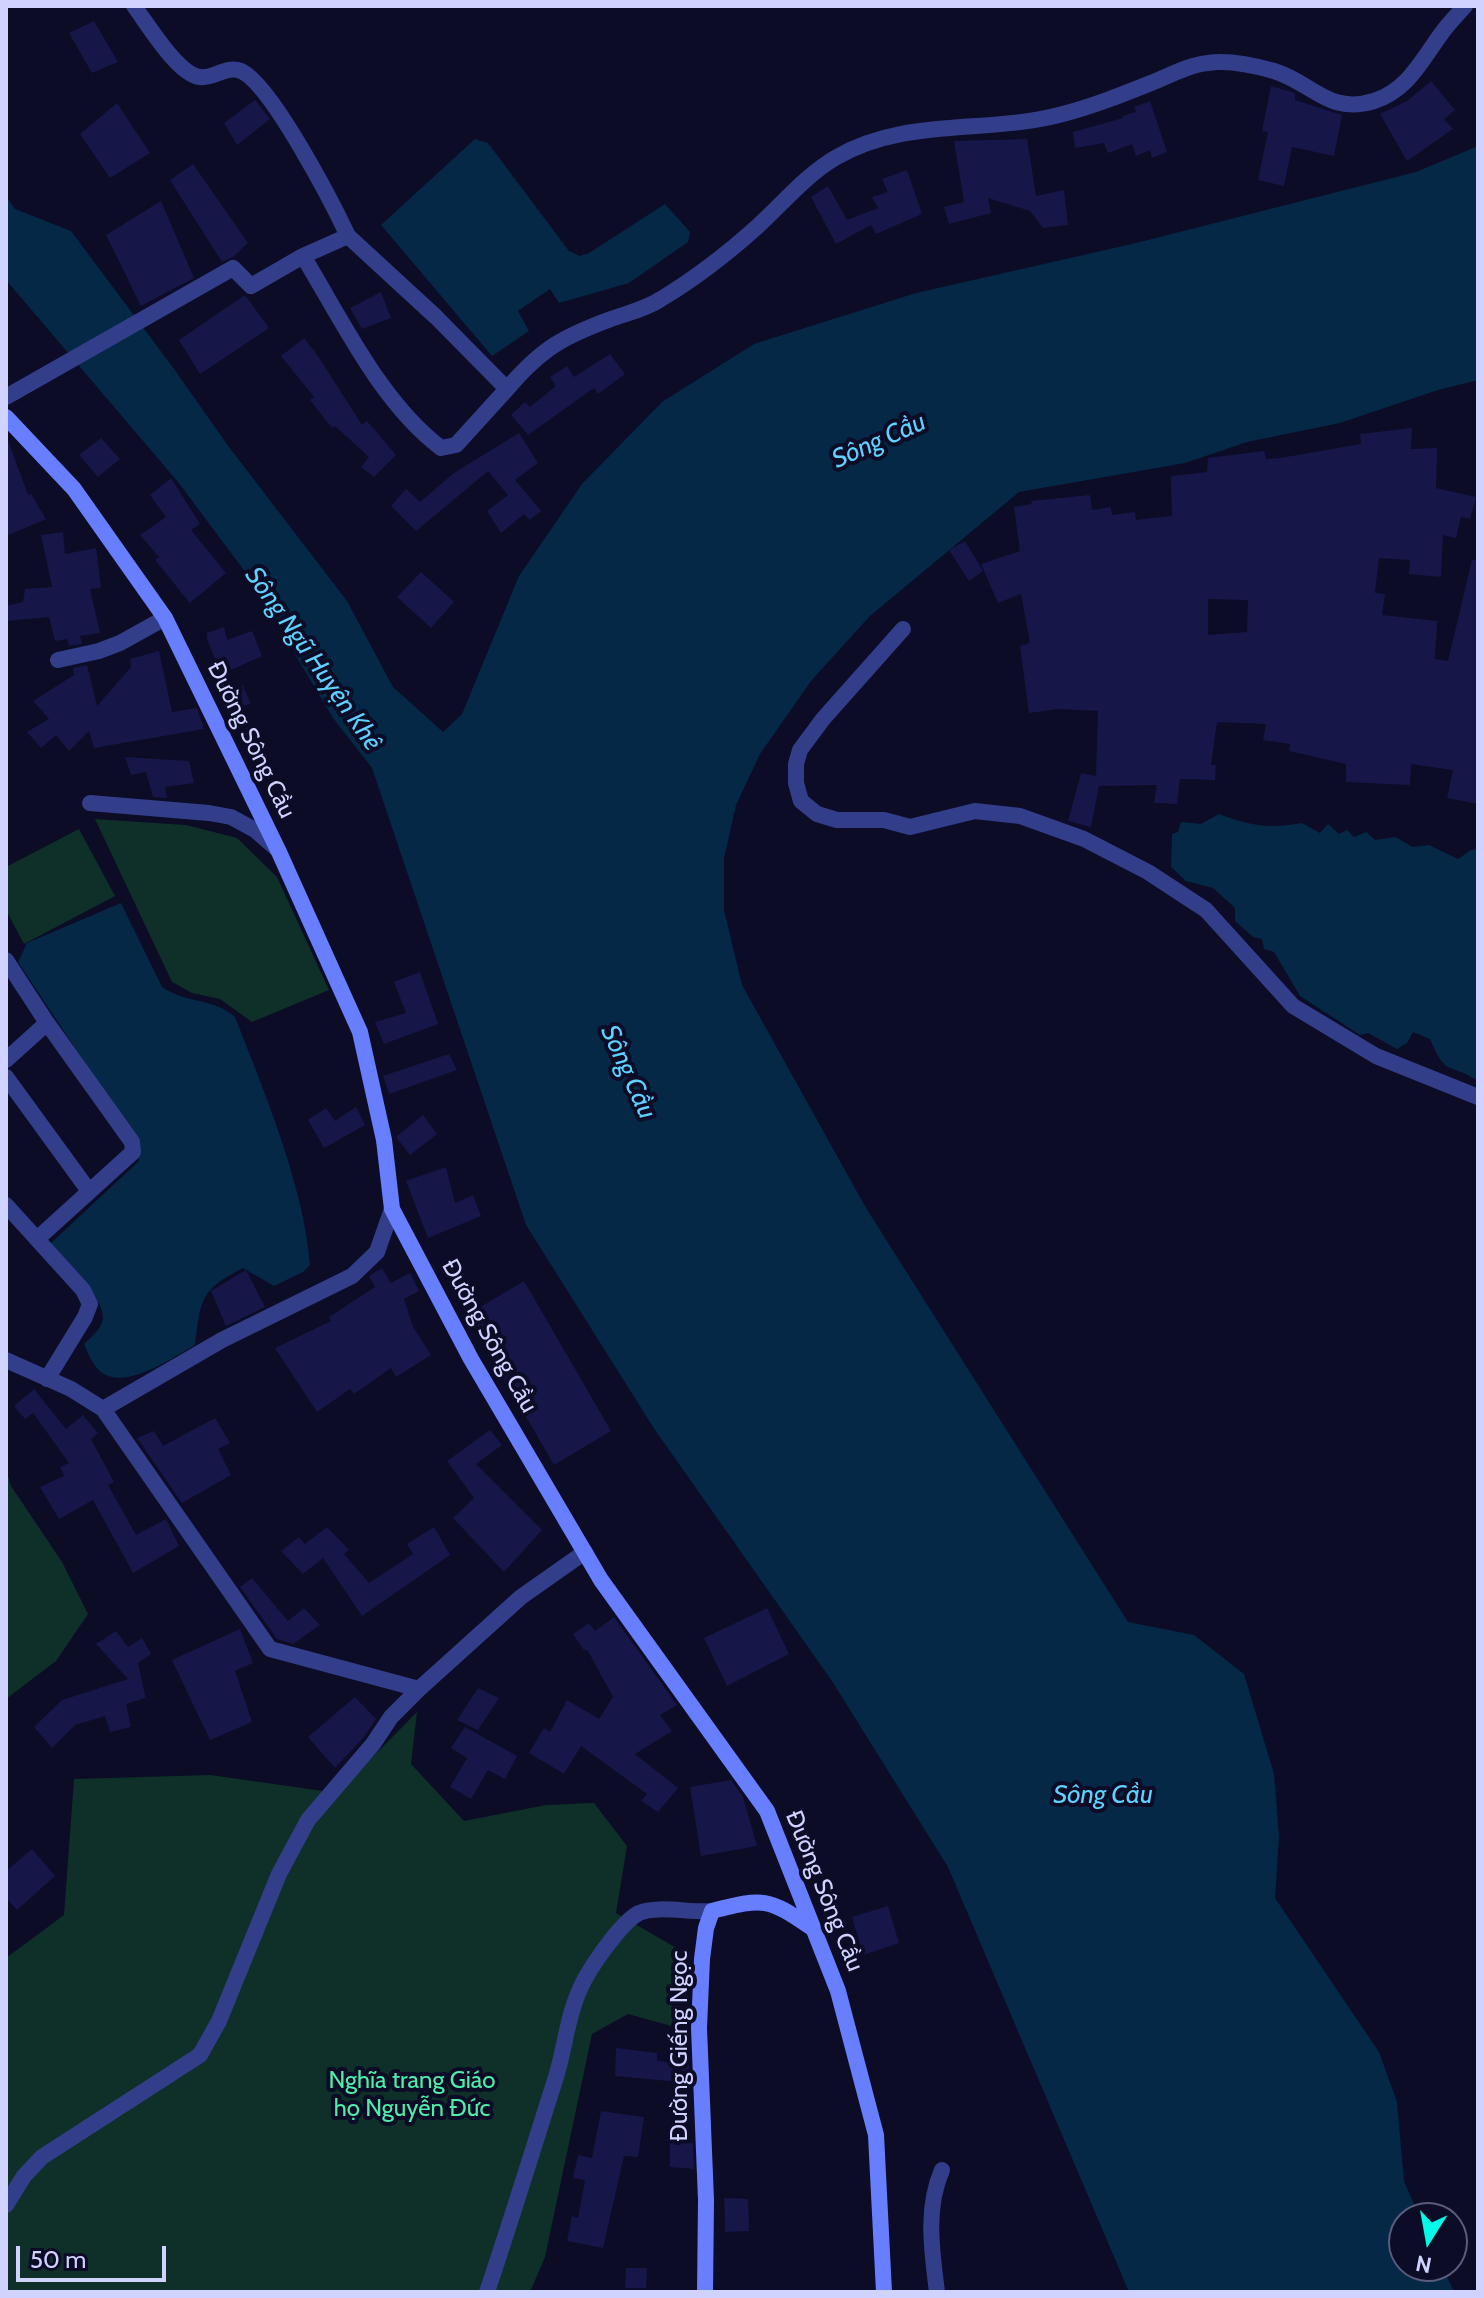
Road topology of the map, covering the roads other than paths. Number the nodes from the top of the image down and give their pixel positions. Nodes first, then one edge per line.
1 (134, 6) edge
2 (1465, 6) edge
3 (348, 236) junction
4 (303, 256) junction
5 (507, 389) junction
6 (11, 394) edge
7 (6, 417) edge
8 (165, 618) junction
9 (903, 629) dead end
10 (58, 660) dead end
11 (90, 803) dead end
12 (279, 852) junction
13 (6, 960) edge
14 (47, 1023) junction
15 (6, 1060) edge
16 (6, 1077) edge
17 (1478, 1097) edge
18 (89, 1191) junction
19 (6, 1205) edge
20 (392, 1209) junction
21 (37, 1239) junction
22 (6, 1360) edge
23 (47, 1379) junction
24 (103, 1409) junction
25 (585, 1552) junction
26 (419, 1689) junction
27 (712, 1911) junction
28 (813, 1929) junction
29 (942, 2170) dead end
30 (6, 2205) edge
31 (487, 2292) edge
32 (705, 2292) edge
33 (884, 2292) edge
34 (937, 2292) edge

1 - 3 street
2 - 5 street
3 - 4 street
3 - 5 street
4 - 5 street
4 - 6 street
7 - 8 main road, Đường Sông Cầu
8 - 10 street
8 - 12 main road, Đường Sông Cầu
9 - 17 street
11 - 12 street
12 - 20 main road, Đường Sông Cầu
13 - 14 street
14 - 15 street
14 - 18 street
16 - 18 street
18 - 21 street
19 - 21 street
20 - 24 street
20 - 25 main road, Đường Sông Cầu
21 - 23 street
22 - 23 street
23 - 24 street
24 - 26 street
25 - 26 street
25 - 28 main road, Đường Sông Cầu
26 - 30 street
27 - 28 main road
27 - 31 street
27 - 32 main road, Đường Giếng Ngọc
28 - 33 main road, Đường Sông Cầu
29 - 34 street

